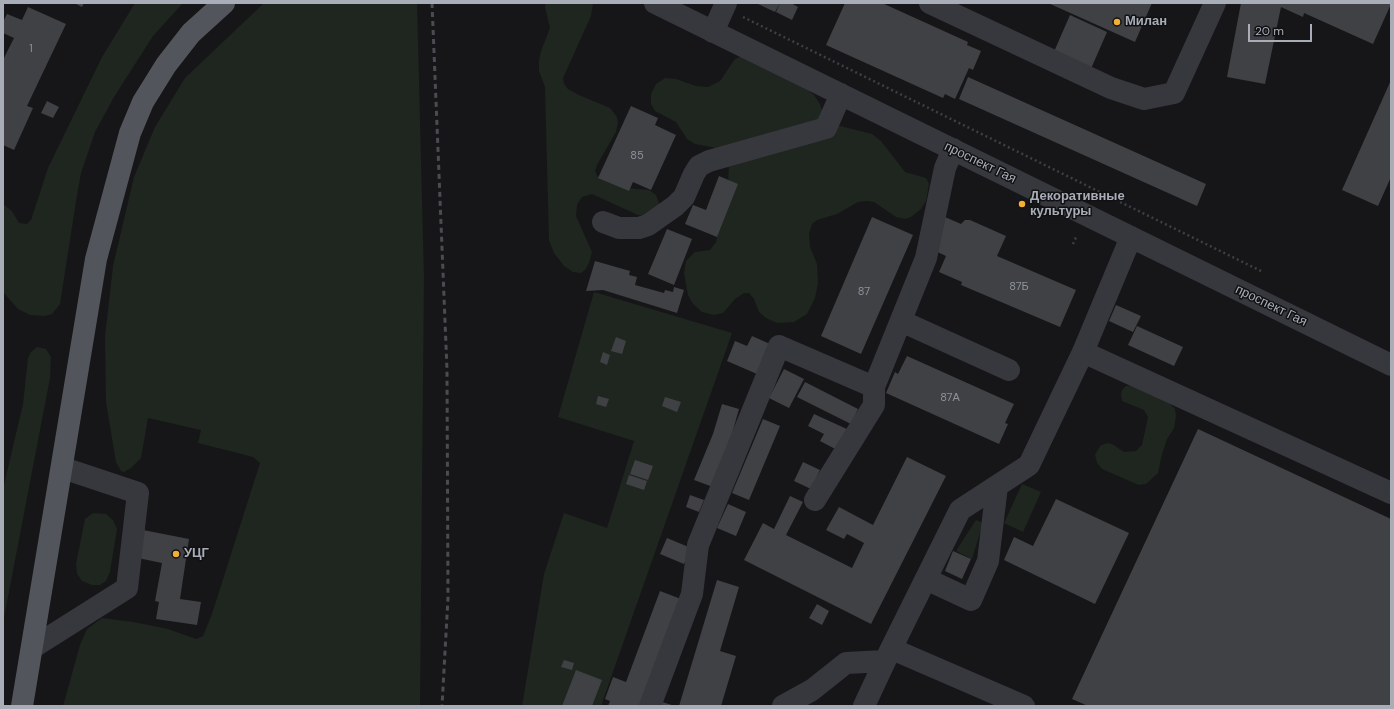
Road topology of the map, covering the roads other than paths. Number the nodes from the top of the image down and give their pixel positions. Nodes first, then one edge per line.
1 (224, 3) edge
2 (655, 3) edge
3 (930, 3) edge
4 (1215, 3) edge
5 (725, 5) edge
6 (713, 32) junction
7 (841, 94) junction
8 (953, 150) junction
9 (603, 222) dead end
10 (1131, 237) junction
11 (901, 321) junction
12 (1083, 352) junction
13 (1391, 366) edge
14 (1009, 370) dead end
15 (874, 387) junction
16 (63, 468) junction
17 (997, 486) junction
18 (1391, 493) edge
19 (815, 500) dead end
20 (926, 579) junction
21 (32, 648) junction
22 (888, 655) junction
23 (868, 704) edge
24 (22, 706) edge
25 (650, 706) edge
26 (782, 706) edge
27 (1024, 706) edge

1 - 16 main road
2 - 6 street, проспект Гая
3 - 4 street
5 - 6 street
6 - 7 street, проспект Гая
7 - 8 street, проспект Гая
7 - 9 street
8 - 10 street, проспект Гая
8 - 11 street
10 - 12 street
10 - 13 street, проспект Гая
11 - 14 street
11 - 15 street
12 - 17 street
12 - 18 street
15 - 19 street
15 - 25 street
16 - 21 main road
16 - 21 street
17 - 20 street
17 - 20 street
20 - 22 street
21 - 24 main road
22 - 23 street
22 - 26 street
22 - 27 street

